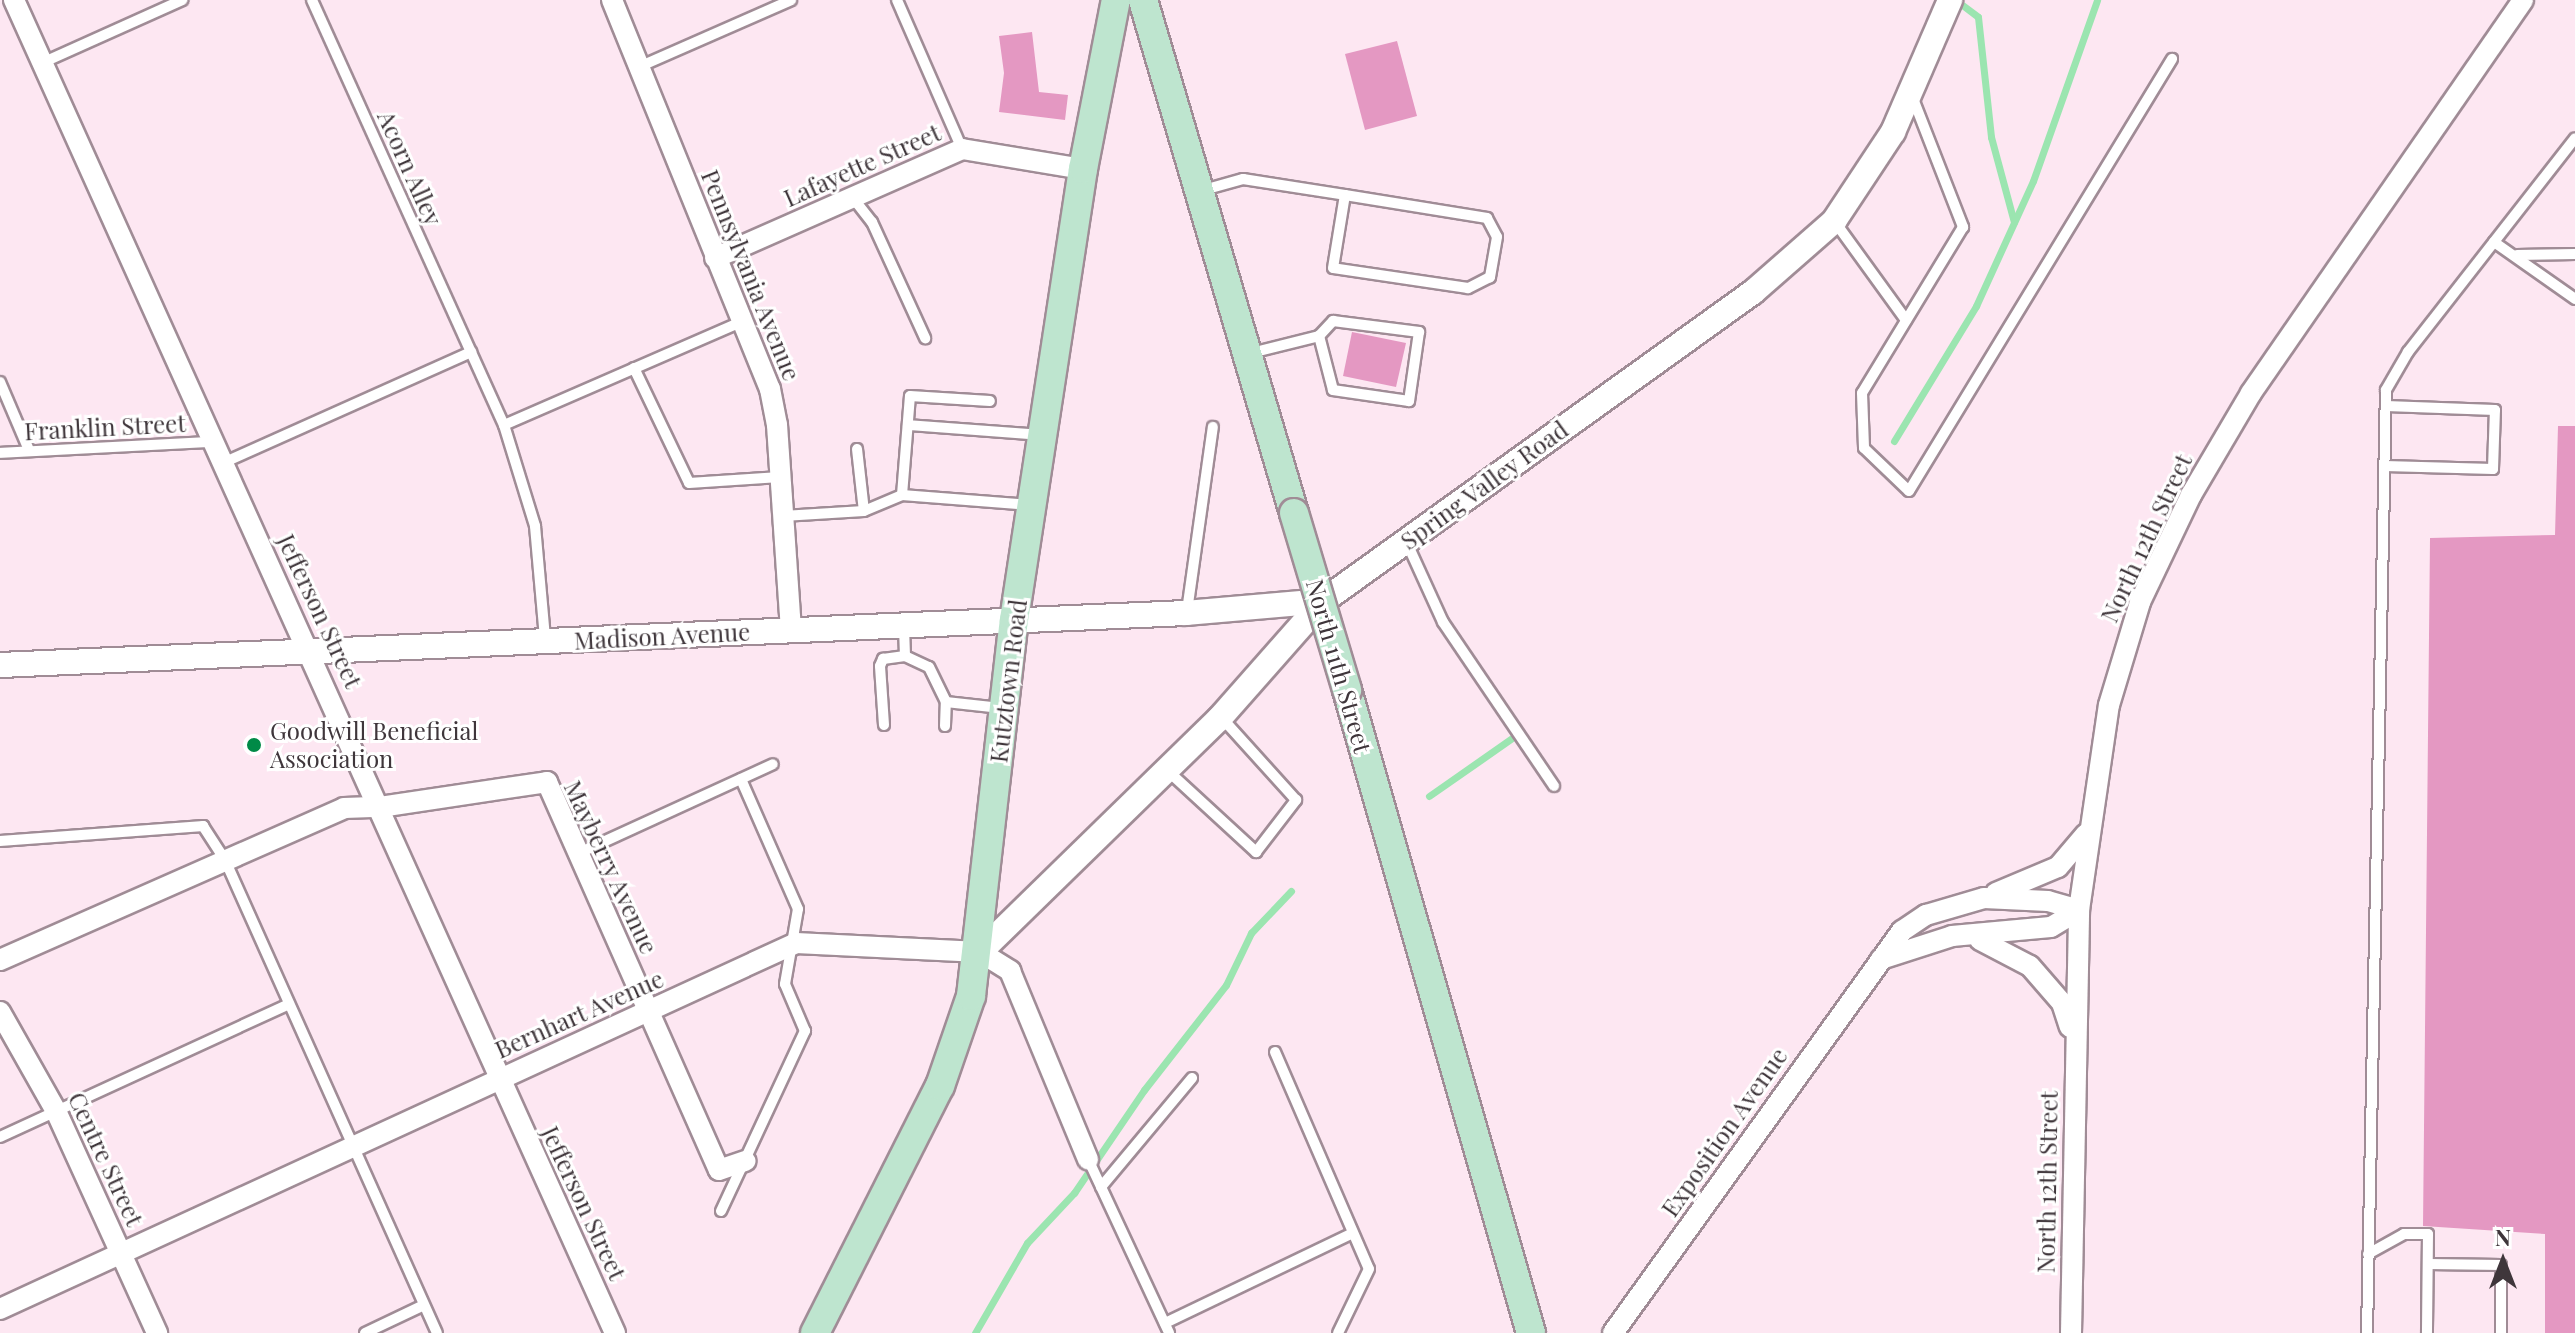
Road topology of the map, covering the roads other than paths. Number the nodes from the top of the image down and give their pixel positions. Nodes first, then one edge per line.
1 (14, 0) edge
2 (312, 0) edge
3 (612, 0) edge
4 (791, 0) edge
5 (897, 0) edge
6 (1116, 0) edge
7 (1950, 0) edge
8 (2523, 0) edge
9 (1148, 1) edge
10 (175, 2) edge
11 (2172, 59) dead end
12 (42, 63) junction
13 (641, 66) junction
14 (1911, 94) junction
15 (2575, 138) edge
16 (962, 149) junction
17 (1083, 169) junction
18 (1198, 192) junction
19 (1345, 195) junction
20 (853, 198) junction
21 (1834, 221) junction
22 (2494, 242) junction
23 (2575, 254) edge
24 (2517, 255) junction
25 (715, 258) junction
26 (2575, 299) edge
27 (1906, 320) junction
28 (741, 322) junction
29 (1319, 336) junction
30 (925, 338) dead end
31 (471, 352) junction
32 (1246, 355) junction
33 (634, 368) junction
34 (0, 382) edge
35 (990, 401) dead end
36 (2386, 406) junction
37 (504, 425) junction
38 (908, 425) junction
39 (1213, 427) dead end
40 (1044, 435) junction
41 (213, 442) junction
42 (857, 449) dead end
43 (29, 450) junction
44 (0, 453) edge
45 (223, 463) junction
46 (2385, 466) junction
47 (780, 477) junction
48 (902, 495) junction
49 (1033, 505) junction
50 (864, 511) junction
51 (783, 516) junction
52 (1406, 542) junction
53 (1323, 601) junction
54 (1186, 613) junction
55 (1014, 620) junction
56 (904, 624) junction
57 (791, 629) junction
58 (545, 642) junction
59 (310, 651) junction
60 (905, 656) junction
61 (0, 665) edge
62 (946, 702) junction
63 (1004, 709) junction
64 (1221, 717) junction
65 (884, 725) dead end
66 (945, 726) dead end
67 (773, 764) dead end
68 (1167, 769) junction
69 (741, 779) junction
70 (1554, 786) dead end
71 (380, 807) junction
72 (2090, 819) junction
73 (0, 841) edge
74 (579, 853) junction
75 (225, 860) junction
76 (1984, 898) junction
77 (2079, 910) junction
78 (1952, 936) junction
79 (796, 943) junction
80 (980, 952) junction
81 (0, 960) edge
82 (1878, 961) junction
83 (289, 1004) junction
84 (649, 1011) junction
85 (0, 1012) edge
86 (2074, 1036) junction
87 (1275, 1052) dead end
88 (1192, 1078) dead end
89 (500, 1079) junction
90 (56, 1111) junction
91 (0, 1137) edge
92 (352, 1147) junction
93 (1088, 1159) joint
94 (745, 1161) junction
95 (1101, 1187) junction
96 (721, 1211) dead end
97 (1353, 1233) junction
98 (122, 1253) junction
99 (2368, 1254) junction
100 (2428, 1264) junction
101 (424, 1305) junction
102 (0, 1309) edge
103 (1167, 1328) edge
104 (157, 1333) edge
105 (365, 1333) edge
106 (437, 1333) edge
107 (615, 1333) edge
108 (815, 1333) edge
109 (1338, 1333) edge
110 (1531, 1333) edge
111 (1613, 1333) edge
112 (2071, 1333) edge
113 (2367, 1333) edge
114 (2427, 1333) edge
115 (2501, 1333) edge

1 - 12 street, Jefferson Street
2 - 31 lane, Acorn Alley
3 - 13 street, Pennsylvania Avenue
4 - 13 lane
5 - 16 lane
6 - 17 main road, Kutztown Road
7 - 14 street, Spring Valley Road
8 - 72 street, North 12th Street
9 - 18 main road, North 11th Street
10 - 12 lane
11 - 27 lane
12 - 41 street, Jefferson Street
13 - 25 street, Pennsylvania Avenue
14 - 21 street, Spring Valley Road
14 - 27 lane
15 - 22 lane
16 - 17 street, Lafayette Street
16 - 20 street, Lafayette Street
17 - 40 main road, Kutztown Road
18 - 19 lane
18 - 32 main road, North 11th Street
19 - 19 lane
20 - 25 street, Lafayette Street
20 - 30 lane
21 - 27 lane
21 - 52 street, Spring Valley Road
22 - 24 lane
22 - 36 lane
23 - 24 lane
24 - 26 lane
25 - 28 street, Pennsylvania Avenue
28 - 33 lane
28 - 47 street, Pennsylvania Avenue
29 - 29 lane
29 - 32 lane
31 - 37 lane, Acorn Alley
31 - 45 lane
32 - 110 main road, North 11th Street, bridge
33 - 37 lane
33 - 47 lane
34 - 43 lane
35 - 38 lane
36 - 46 lane
36 - 46 lane
37 - 58 lane, Acorn Alley
38 - 40 lane
38 - 48 lane
39 - 54 lane
40 - 49 main road, Kutztown Road
41 - 43 lane, Franklin Street
41 - 45 street, Jefferson Street
42 - 50 lane
43 - 44 lane, Franklin Street
45 - 59 street, Jefferson Street
46 - 99 lane
47 - 51 street, Pennsylvania Avenue
48 - 49 lane
48 - 50 lane
49 - 55 main road, Kutztown Road
50 - 51 lane
51 - 57 street, Pennsylvania Avenue
52 - 53 street, Spring Valley Road
52 - 70 lane
53 - 54 street, Madison Avenue
53 - 64 street, Spring Valley Road
54 - 55 street, Madison Avenue
55 - 56 street, Madison Avenue
55 - 63 main road, Kutztown Road
56 - 57 street, Madison Avenue
56 - 60 lane
57 - 58 street, Madison Avenue
58 - 59 street, Madison Avenue
59 - 61 street, Madison Avenue
59 - 71 street, Jefferson Street
60 - 62 lane
60 - 65 lane
62 - 63 lane
62 - 66 lane
63 - 80 main road, Kutztown Road
64 - 68 street, Spring Valley Road
64 - 68 lane
67 - 69 lane
68 - 80 street, Spring Valley Road
69 - 74 lane
69 - 79 lane
71 - 74 street, Mayberry Avenue
71 - 75 street, Mayberry Avenue
71 - 89 street, Jefferson Street
72 - 76 street
72 - 77 street, North 12th Street
73 - 75 lane
74 - 84 street, Mayberry Avenue
75 - 81 street, Mayberry Avenue
75 - 83 lane
76 - 77 street, Exposition Avenue
76 - 82 street, Exposition Avenue
77 - 78 street
77 - 86 street, North 12th Street
78 - 82 street
78 - 86 street
79 - 80 street, Bernhart Avenue
79 - 84 street, Bernhart Avenue
79 - 94 lane
80 - 93 street
80 - 108 main road, Kutztown Road
82 - 111 street, Exposition Avenue
83 - 90 lane
83 - 92 lane
84 - 89 street, Bernhart Avenue
84 - 94 street, Mayberry Avenue
85 - 90 street, Centre Street
86 - 112 street, North 12th Street
87 - 97 lane
88 - 95 lane
89 - 92 street, Bernhart Avenue
89 - 107 street, Jefferson Street
90 - 91 lane
90 - 98 street, Centre Street
92 - 98 street, Bernhart Avenue
92 - 101 lane
93 - 95 lane
94 - 96 lane
95 - 103 lane
97 - 103 lane
97 - 109 lane
98 - 102 street, Bernhart Avenue
98 - 104 street, Centre Street
99 - 100 lane
99 - 113 lane
100 - 114 lane
100 - 115 lane
101 - 105 lane
101 - 106 lane

